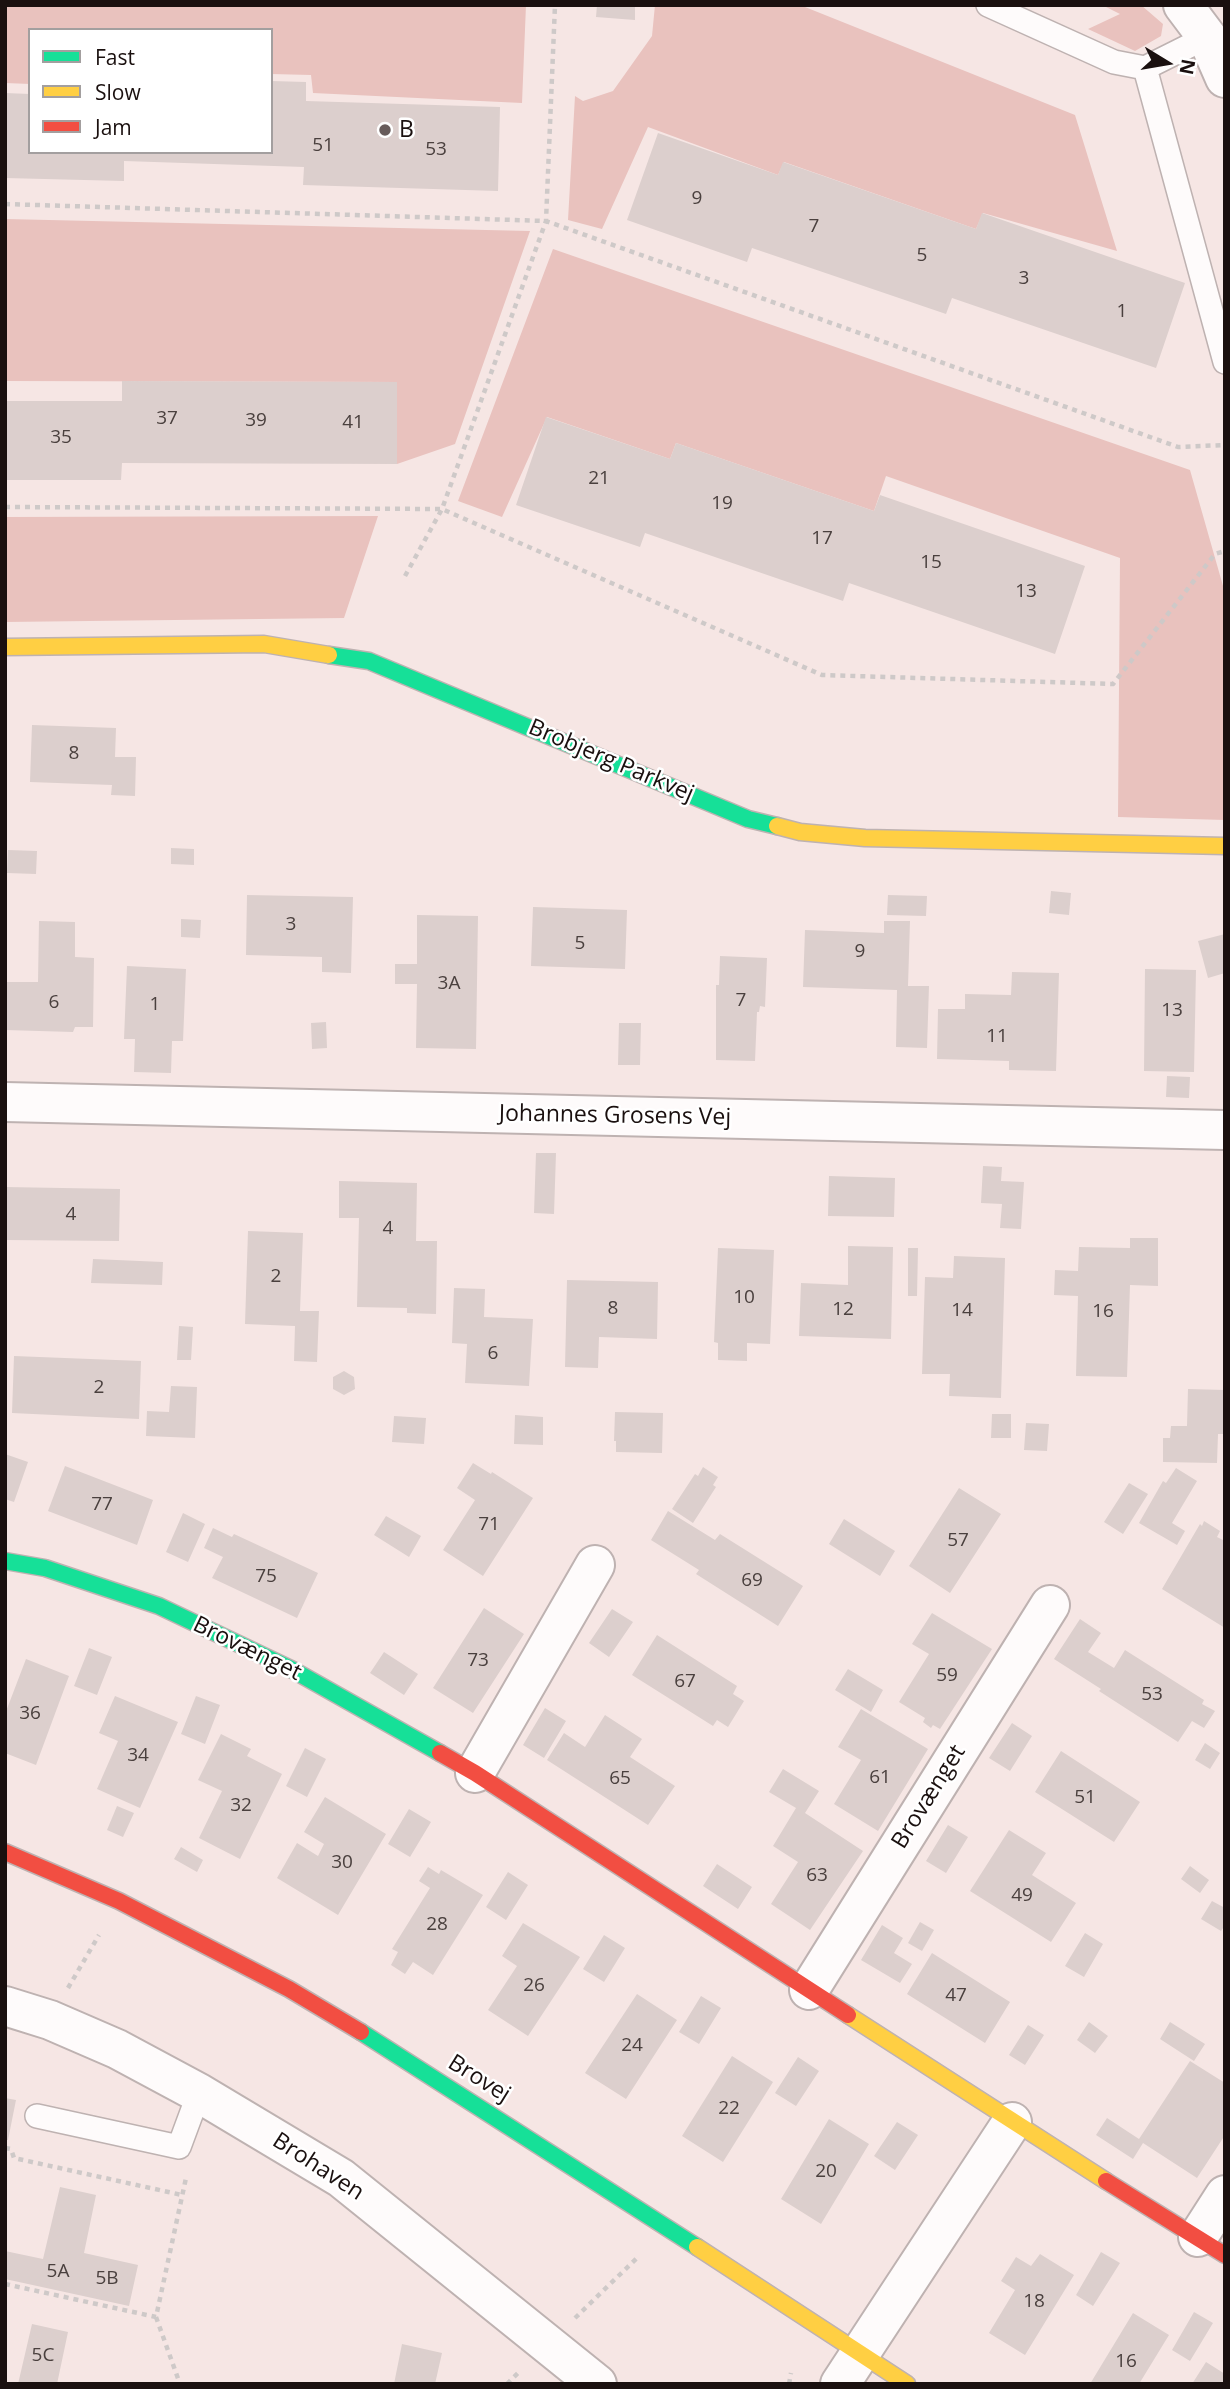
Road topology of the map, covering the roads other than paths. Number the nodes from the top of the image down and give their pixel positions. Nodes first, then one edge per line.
1 (988, 5) edge
2 (1183, 5) edge
3 (1207, 37) junction
4 (1145, 68) junction
5 (1225, 78) edge
6 (1225, 362) edge
7 (5, 647) edge
8 (1225, 846) edge
9 (5, 1102) edge
10 (1225, 1130) edge
11 (5, 1561) edge
12 (595, 1565) dead end
13 (1050, 1605) dead end
14 (475, 1773) junction
15 (5, 1852) edge
16 (808, 1990) junction
17 (5, 2006) edge
18 (199, 2093) junction
19 (37, 2116) dead end
20 (1012, 2122) junction
21 (1225, 2195) edge
22 (1211, 2246) edge
23 (850, 2368) edge
24 (597, 2384) edge
25 (907, 2384) edge

1 - 4 lane
2 - 3 street
3 - 4 lane
3 - 5 street
4 - 6 lane
7 - 8 street, Brobjerg Parkvej
9 - 10 street, Johannes Grosens Vej
11 - 14 street, Brovænget
12 - 14 street
13 - 16 street, Brovænget
14 - 16 street, Brovænget
15 - 23 street, Brovej
16 - 20 street, Brovænget
17 - 18 street, Brohaven
18 - 19 lane
18 - 24 street, Brohaven
20 - 22 street, Brovænget
20 - 23 street
21 - 22 street, Brovænget
23 - 25 street, Brovej

